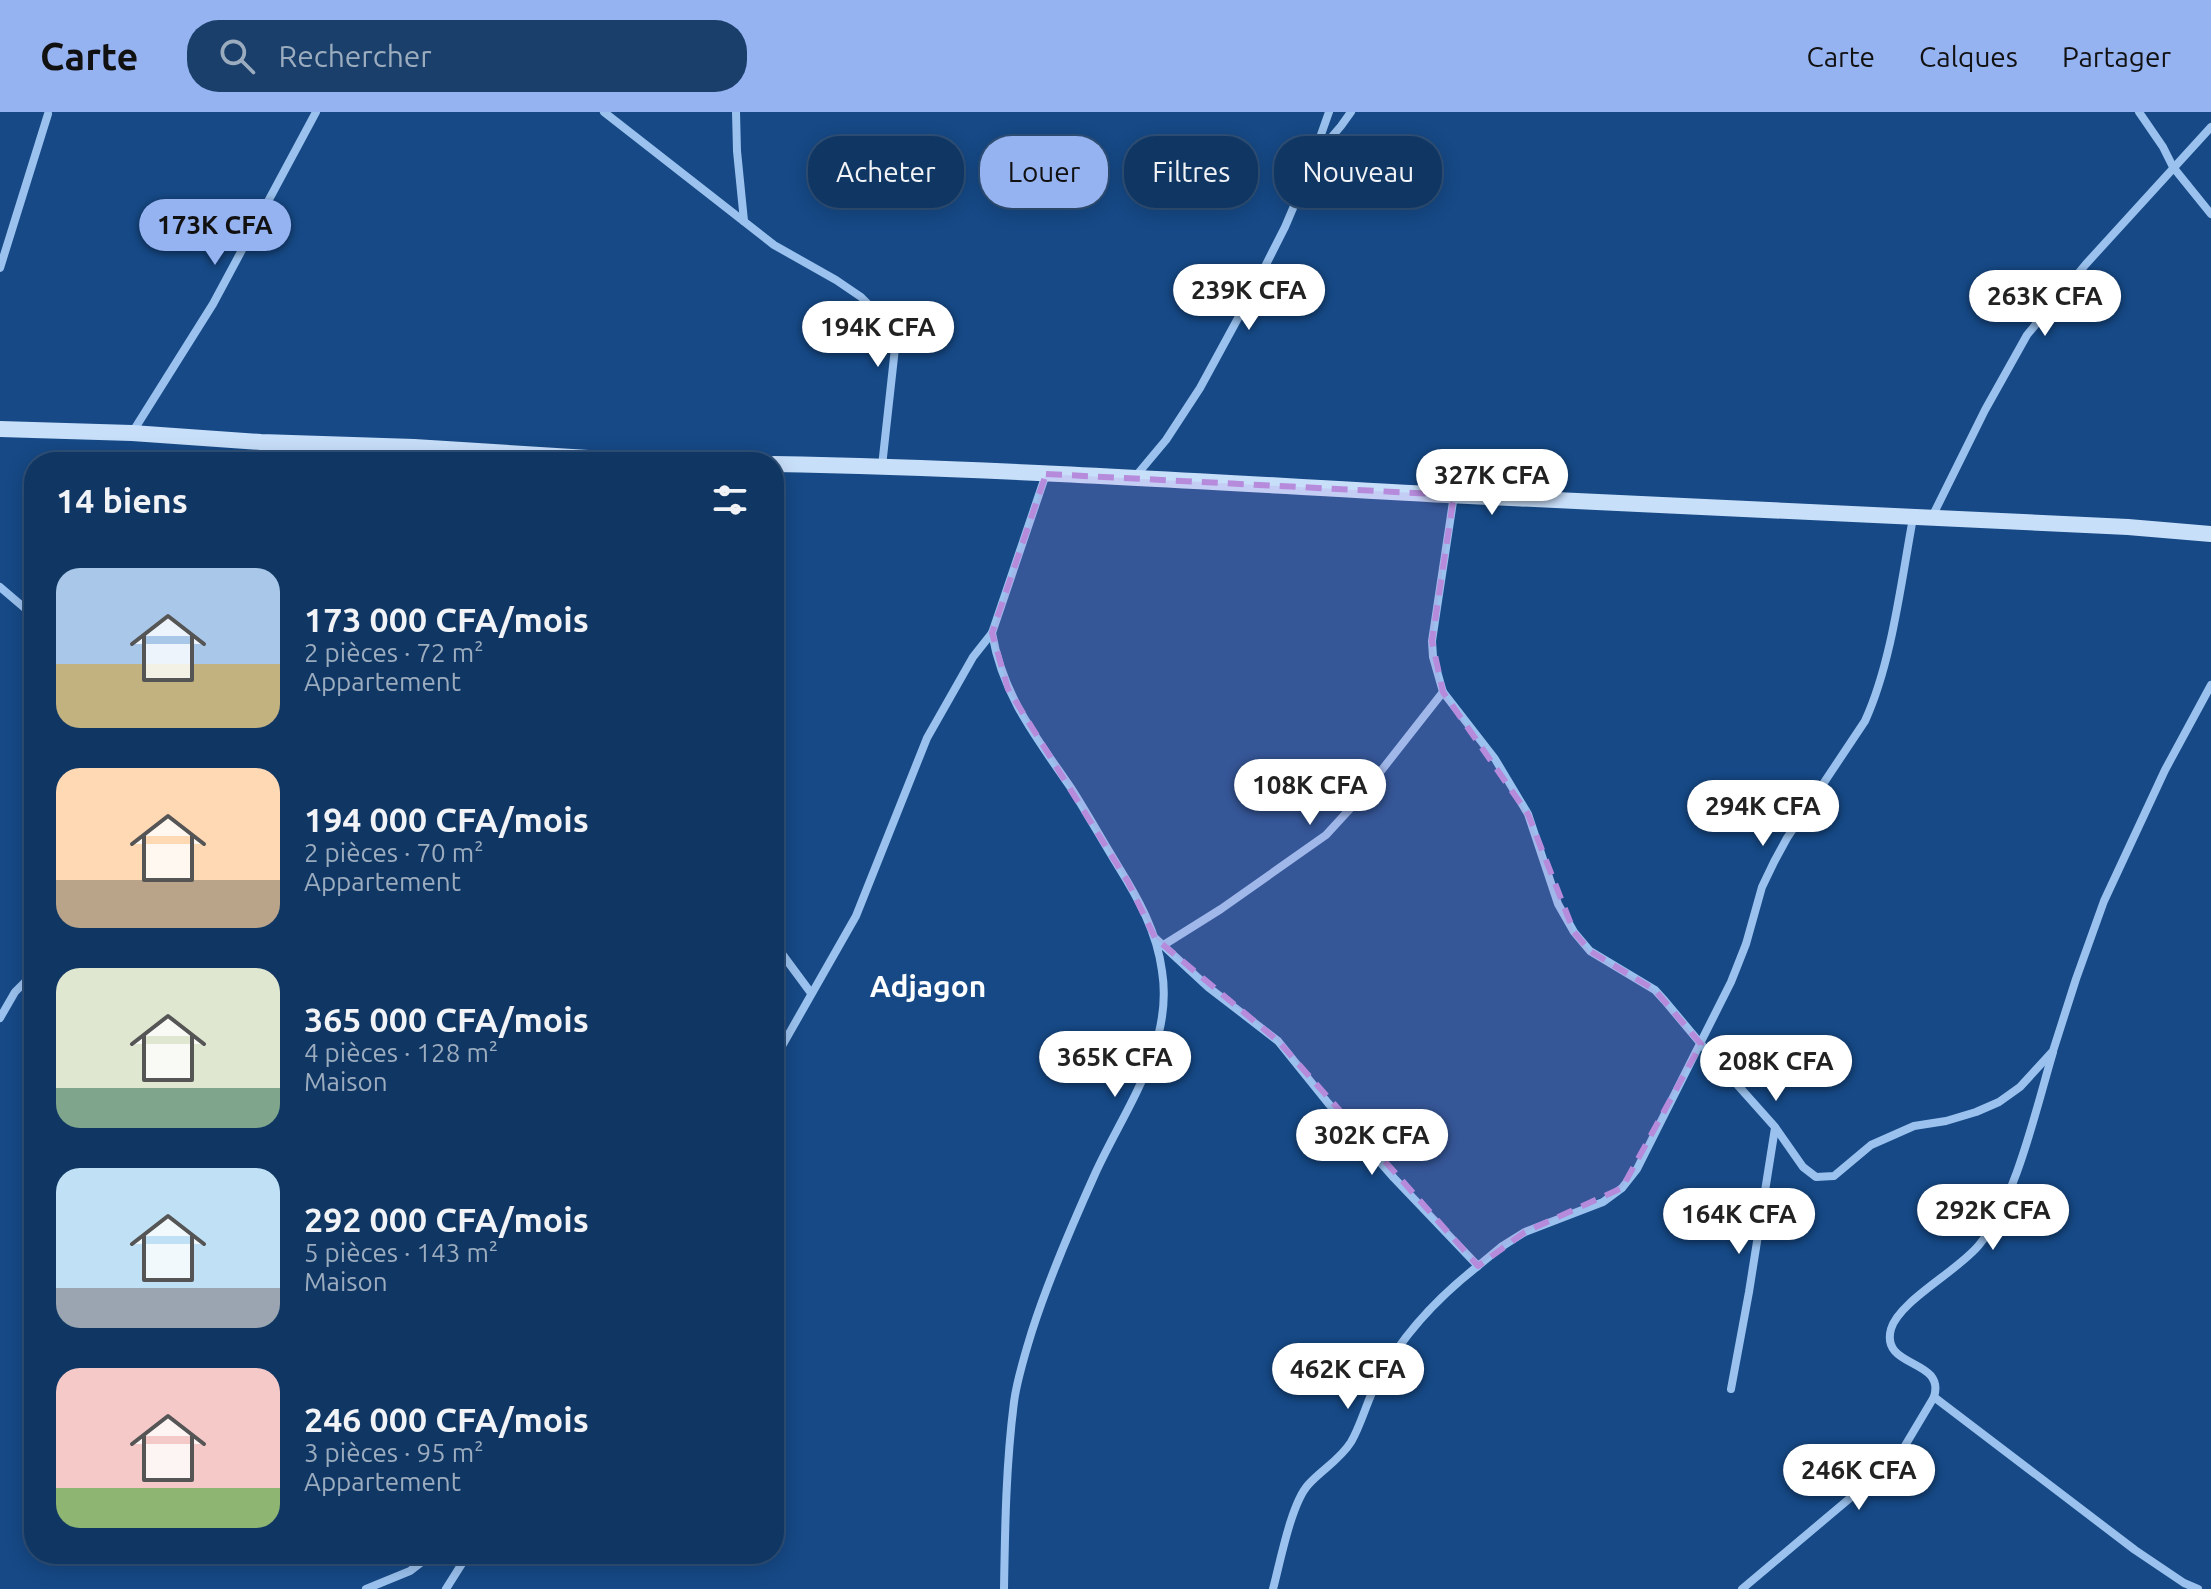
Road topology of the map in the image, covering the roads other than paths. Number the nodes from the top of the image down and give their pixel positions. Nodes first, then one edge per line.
1 (316, 112) edge
2 (604, 112) edge
3 (736, 112) edge
4 (1329, 112) edge
5 (1351, 112) edge
6 (2139, 112) edge
7 (48, 114) edge
8 (2211, 127) edge
9 (1320, 136) edge
10 (1332, 136) edge
11 (2173, 167) junction
12 (1293, 208) edge
13 (2211, 214) edge
14 (744, 221) junction
15 (0, 268) edge
16 (0, 429) edge
17 (132, 433) junction
18 (350, 444) junction
19 (354, 452) edge
20 (495, 452) edge
21 (784, 464) edge
22 (882, 466) junction
23 (1046, 474) junction
24 (1135, 478) junction
25 (1454, 495) junction
26 (1922, 518) junction
27 (2211, 534) edge
28 (0, 587) edge
29 (24, 607) edge
30 (992, 633) junction
31 (2211, 685) edge
32 (1443, 692) junction
33 (1155, 938) junction
34 (1162, 946) junction
35 (784, 957) edge
36 (24, 983) edge
37 (811, 993) junction
38 (0, 1018) edge
39 (784, 1042) edge
40 (1701, 1044) junction
41 (2053, 1051) junction
42 (1775, 1127) junction
43 (1478, 1266) junction
44 (1731, 1389) dead end
45 (1934, 1397) junction
46 (419, 1564) edge
47 (462, 1564) edge
48 (366, 1589) edge
49 (446, 1589) edge
50 (1004, 1589) edge
51 (1273, 1589) edge
52 (1742, 1589) edge
53 (2198, 1589) edge

1 - 17 street
2 - 14 street
3 - 14 street
4 - 9 street
5 - 10 street
6 - 11 street
7 - 15 street
8 - 11 street
11 - 13 street
11 - 26 street
12 - 24 street
14 - 22 street
16 - 17 street
17 - 18 street
18 - 19 street
18 - 20 street
21 - 22 street
22 - 23 street
23 - 24 street
23 - 30 street
24 - 25 street
25 - 26 street
25 - 32 street
26 - 27 street
26 - 40 street
28 - 29 street
30 - 33 street
30 - 37 street
31 - 41 street
32 - 34 street
32 - 40 street
33 - 34 street
33 - 50 street
34 - 43 street
35 - 37 street
36 - 38 street
37 - 39 street
40 - 42 street
40 - 43 street
41 - 42 street
41 - 45 street
42 - 44 street
43 - 51 street
45 - 52 street
45 - 53 street
46 - 48 street
47 - 49 street

